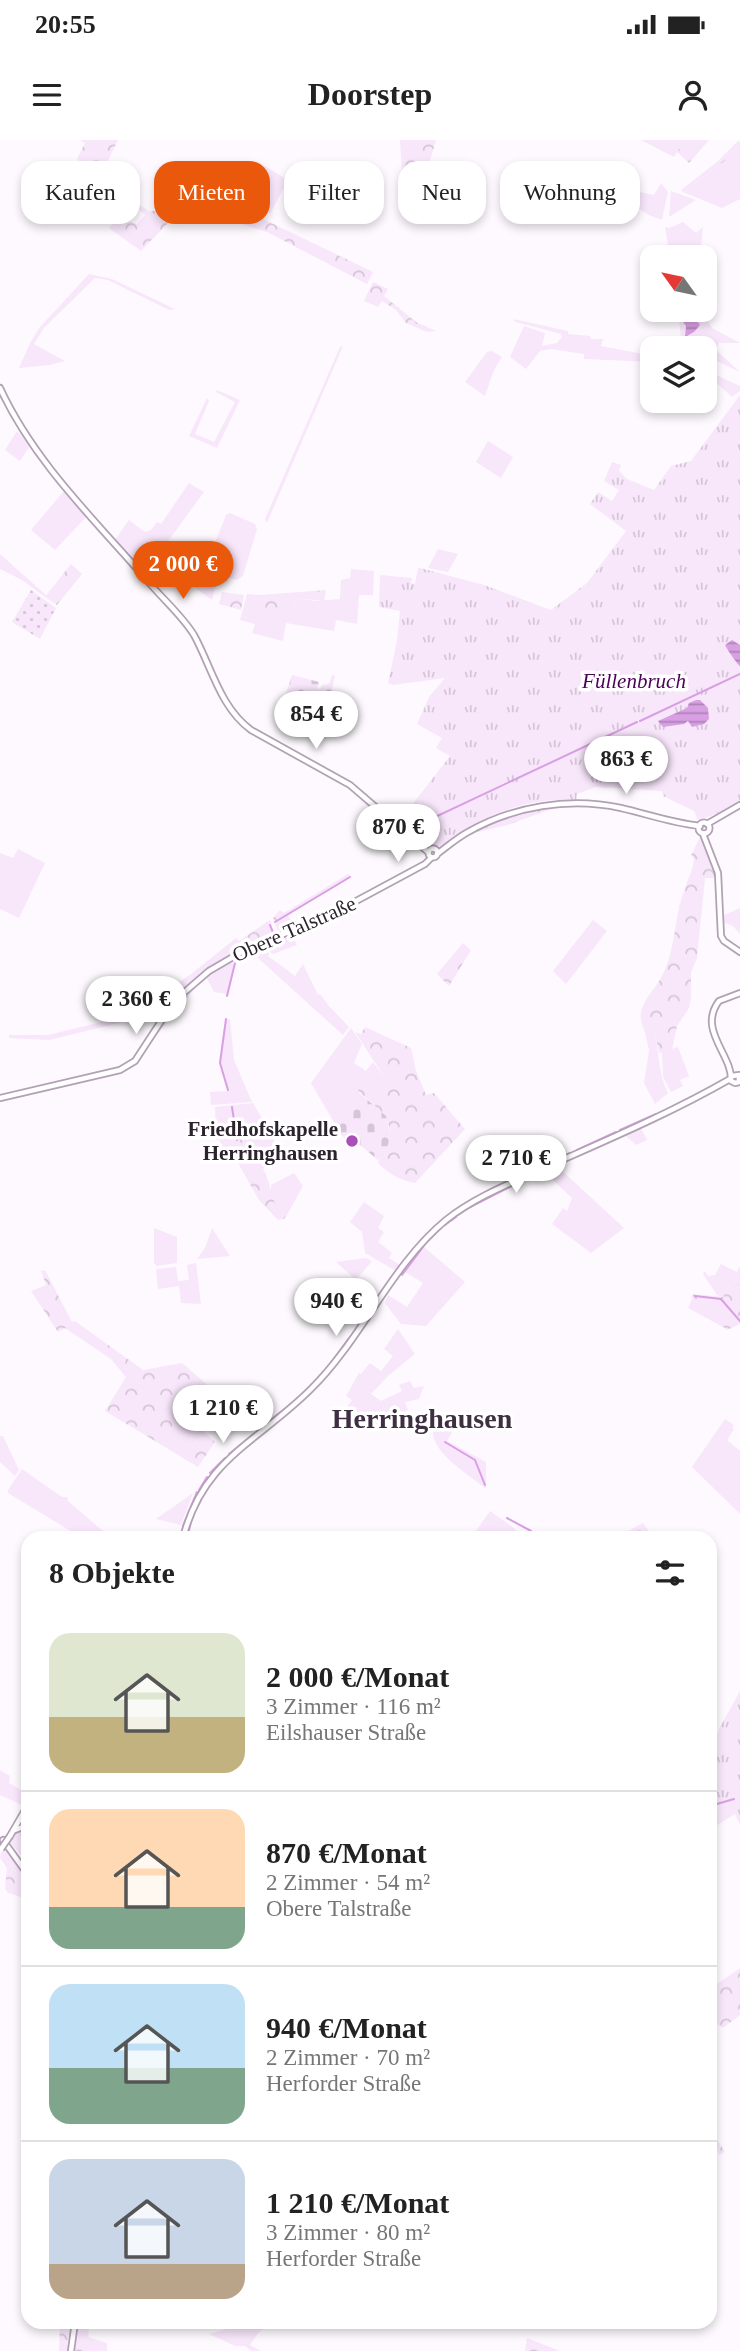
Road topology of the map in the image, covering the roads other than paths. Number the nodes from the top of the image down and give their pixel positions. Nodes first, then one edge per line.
1 (0, 388) edge
2 (740, 805) edge
3 (708, 825) junction
4 (699, 827) junction
5 (705, 833) junction
6 (432, 853) junction
7 (740, 952) edge
8 (740, 993) edge
9 (737, 1080) edge
10 (0, 1098) edge
11 (185, 1531) edge
12 (21, 1817) edge
13 (21, 1826) edge
14 (11, 1835) junction
15 (1, 1838) edge
16 (0, 1850) edge
17 (21, 1863) edge
18 (74, 2329) edge
19 (71, 2351) edge

1 - 6 street
2 - 3 street
3 - 4 street
3 - 5 street
4 - 5 street
4 - 6 street
5 - 7 street
6 - 10 street, Obere Talstraße
8 - 9 street
9 - 11 street
12 - 14 street
13 - 14 street
14 - 16 street, bridge
15 - 17 street
18 - 19 street

